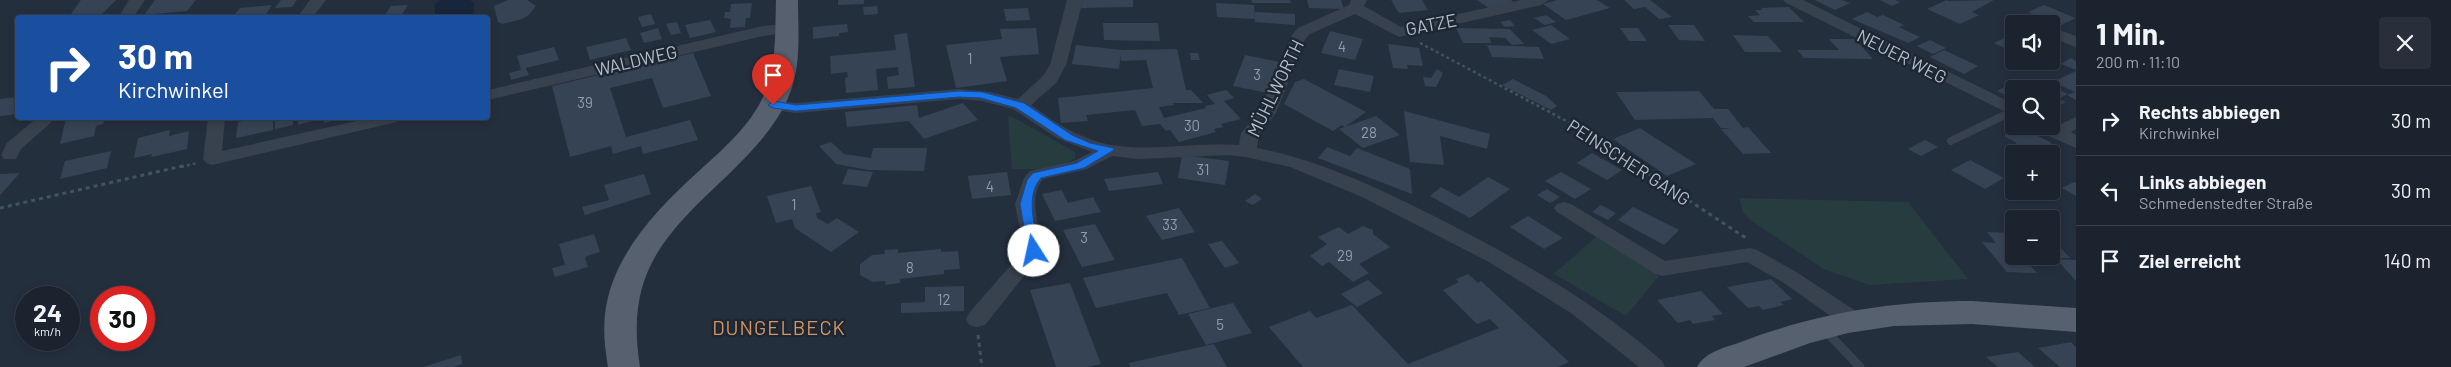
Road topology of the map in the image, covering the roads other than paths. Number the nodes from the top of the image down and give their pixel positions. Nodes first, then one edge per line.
1 (137, 0) edge
2 (318, 0) edge
3 (787, 0) edge
4 (1075, 0) edge
5 (1541, 0) edge
6 (1791, 0) edge
7 (1357, 4) edge
8 (127, 15) edge
9 (306, 15) edge
10 (786, 29) junction
11 (2060, 36) edge
12 (2076, 42) edge
13 (490, 95) edge
14 (773, 105) junction
15 (1020, 106) junction
16 (2005, 107) edge
17 (2005, 115) edge
18 (45, 120) edge
19 (216, 120) edge
20 (382, 120) edge
21 (2076, 122) edge
22 (2060, 126) edge
23 (2060, 134) edge
24 (1951, 141) dead end
25 (2076, 142) edge
26 (1109, 150) junction
27 (1246, 151) junction
28 (10, 156) dead end
29 (1564, 208) dead end
30 (977, 319) road end
31 (2076, 320) edge
32 (1854, 321) junction
33 (1823, 328) junction
34 (624, 367) edge
35 (1654, 367) edge
36 (1712, 367) edge
37 (1860, 367) edge

1 - 8 street
2 - 9 street
3 - 10 main road
4 - 15 street
5 - 7 street, GATZE
6 - 16 street, NEUER WEG
7 - 27 street, MÜHLWORTH
10 - 13 street, WALDWEG
10 - 14 main road
11 - 12 street
14 - 15 street
14 - 34 main road
15 - 26 street
17 - 24 lane
18 - 28 street
19 - 20 street
21 - 22 street
23 - 25 street
26 - 27 street
26 - 30 street
27 - 35 street
29 - 32 street
31 - 32 main road
32 - 33 main road
33 - 36 main road
33 - 37 lane

